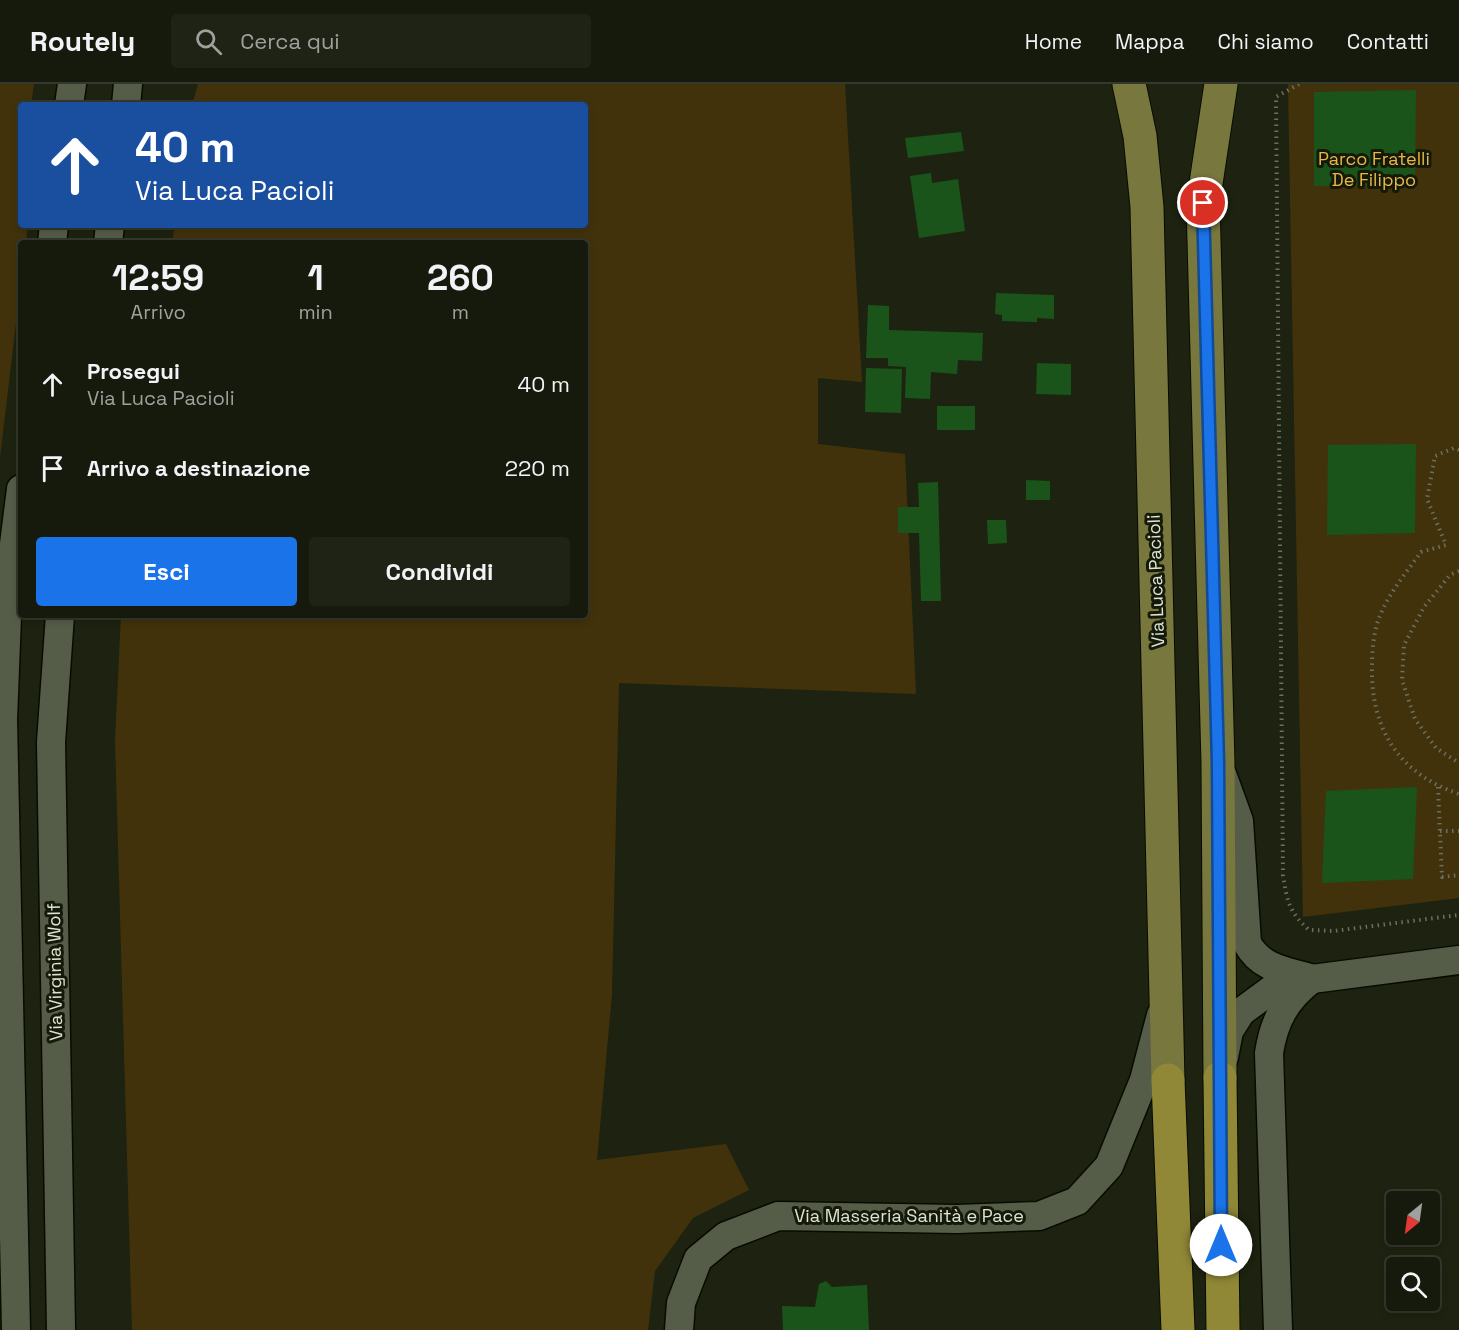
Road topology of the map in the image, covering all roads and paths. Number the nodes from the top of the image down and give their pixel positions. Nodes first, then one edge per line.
1 (72, 84) edge
2 (128, 84) edge
3 (1129, 84) edge
4 (1221, 84) edge
5 (1299, 84) edge
6 (69, 102) edge
7 (126, 102) edge
8 (1459, 450) edge
9 (18, 513) edge
10 (1459, 571) edge
11 (60, 618) edge
12 (1218, 763) junction
13 (1459, 763) edge
14 (1438, 787) junction
15 (1459, 794) edge
16 (1440, 831) junction
17 (1459, 831) edge
18 (1459, 875) edge
19 (1459, 915) edge
20 (1459, 960) edge
21 (1312, 979) junction
22 (1167, 990) junction
23 (1220, 1078) junction
24 (1168, 1080) joint
25 (16, 1330) edge
26 (61, 1330) edge
27 (679, 1330) edge
28 (1178, 1330) edge
29 (1223, 1330) edge
30 (1278, 1330) edge

1 - 6 street
2 - 7 street
3 - 22 main road, Via Luca Pacioli
4 - 12 main road
5 - 19 path
8 - 14 path
9 - 25 street
10 - 13 path
11 - 26 street, Via Virginia Wolf
12 - 21 street
12 - 23 main road
14 - 15 path
14 - 16 path
16 - 17 path
16 - 18 path
20 - 21 street
21 - 23 street
21 - 30 street
22 - 24 main road, Via Luca Pacioli
22 - 27 street, Via Masseria Sanità e Pace
23 - 29 highway
24 - 28 highway

